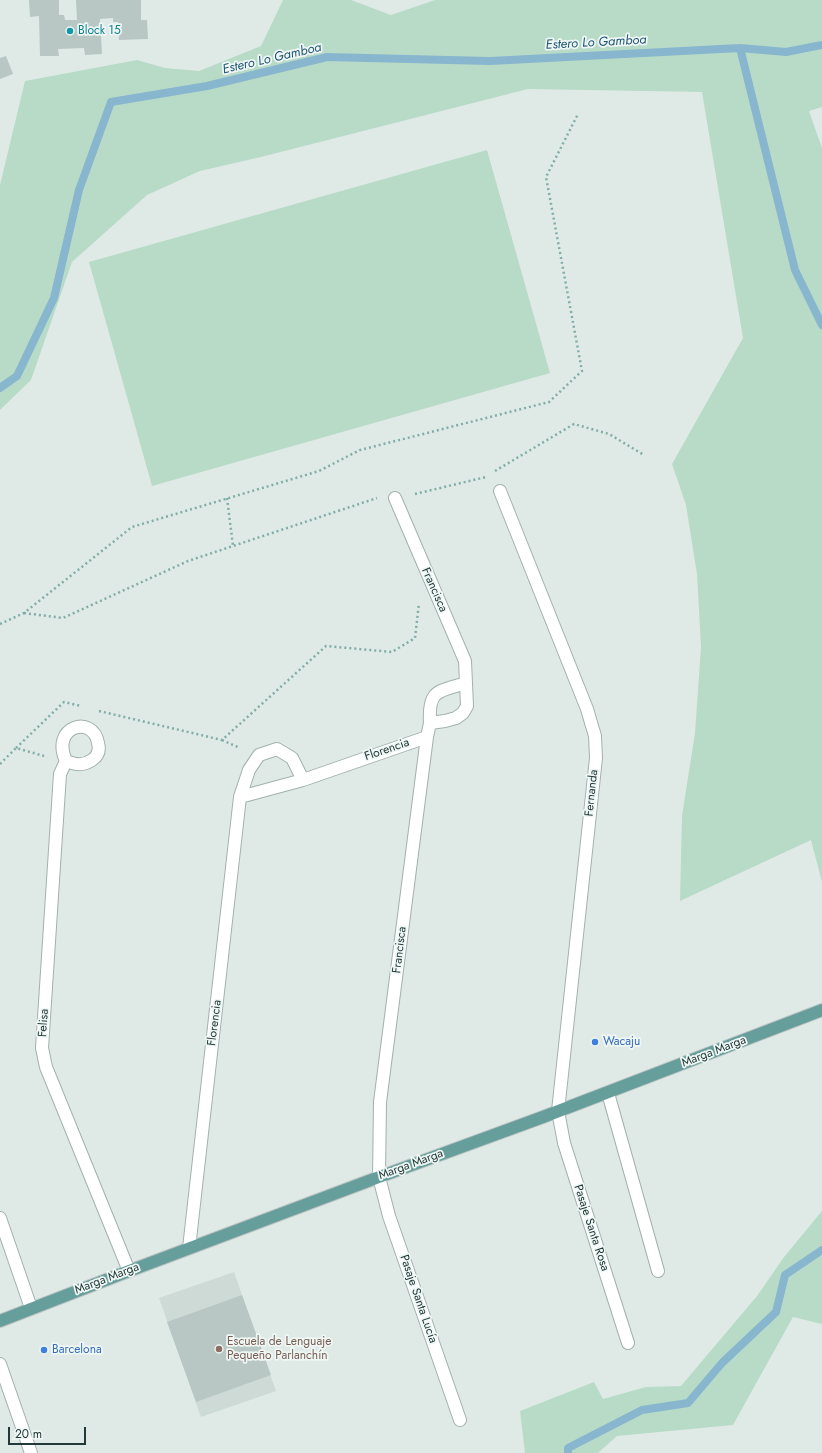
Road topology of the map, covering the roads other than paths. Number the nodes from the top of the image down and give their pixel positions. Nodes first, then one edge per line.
1 (500, 491) dead end
2 (395, 498) road end
3 (466, 683) junction
4 (430, 723) junction
5 (426, 737) junction
6 (66, 761) road end
7 (303, 780) junction
8 (240, 797) junction
9 (822, 1010) edge
10 (608, 1093) junction
11 (558, 1111) junction
12 (379, 1177) junction
13 (0, 1218) edge
14 (189, 1248) junction
15 (129, 1271) junction
16 (658, 1271) dead end
17 (31, 1308) junction
18 (0, 1321) edge
19 (628, 1343) dead end
20 (0, 1364) edge
21 (460, 1420) dead end
22 (31, 1453) edge

1 - 11 street, Fernanda
2 - 3 street, Francisca
3 - 4 street, Francisca
3 - 4 street, Francisca
4 - 5 street, Francisca
5 - 7 street, Florencia
5 - 12 street, Francisca
6 - 15 street, Felisa
7 - 8 street, Florencia
7 - 8 street, Florencia
8 - 14 street, Florencia
9 - 10 main road, Marga Marga
10 - 11 main road, Marga Marga
10 - 16 street
11 - 12 main road, Marga Marga
11 - 19 street, Pasaje Santa Rosa
12 - 14 main road, Marga Marga
12 - 21 street, Pasaje Santa Lucía
13 - 17 street
14 - 15 main road, Marga Marga
15 - 17 main road, Marga Marga
17 - 18 main road, Marga Marga
20 - 22 street

